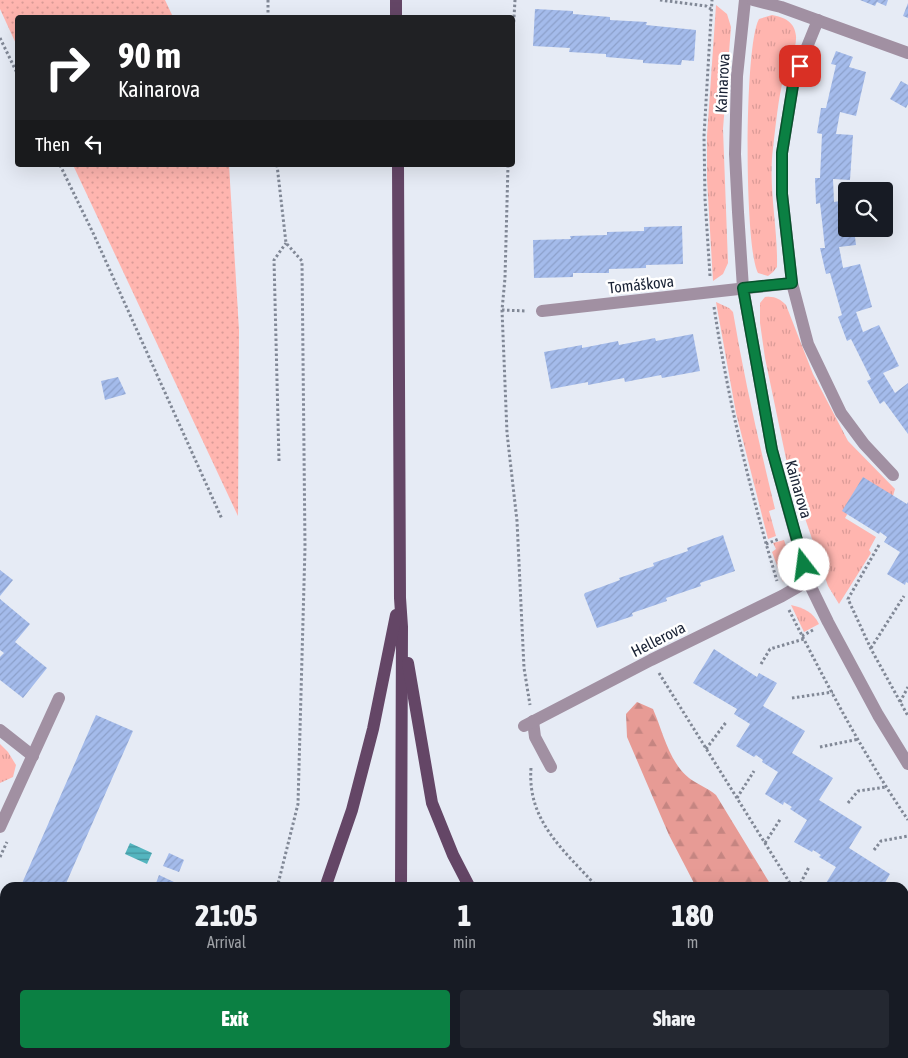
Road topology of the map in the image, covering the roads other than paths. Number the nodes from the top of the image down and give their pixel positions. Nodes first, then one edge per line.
1 (396, 0) edge
2 (745, 0) edge
3 (754, 0) edge
4 (396, 15) edge
5 (818, 20) junction
6 (908, 53) edge
7 (398, 167) edge
8 (792, 283) junction
9 (743, 288) junction
10 (542, 311) road end
11 (893, 475) dead end
12 (808, 581) junction
13 (400, 598) junction
14 (402, 627) junction
15 (59, 698) dead end
16 (0, 730) edge
17 (33, 756) junction
18 (908, 764) edge
19 (551, 767) dead end
20 (0, 827) edge
21 (327, 882) edge
22 (401, 882) edge
23 (467, 882) edge

1 - 4 main road
2 - 9 street, Kainarova
3 - 5 street
5 - 6 street
5 - 8 street
7 - 13 main road
8 - 9 street
8 - 11 street
9 - 10 street, Tomáškova
9 - 12 street, Kainarova
12 - 18 street, Kainarova
12 - 19 street, Hellerova
13 - 14 main road
13 - 21 main road
14 - 22 main road
14 - 23 main road
15 - 17 street
16 - 17 street
17 - 20 street

